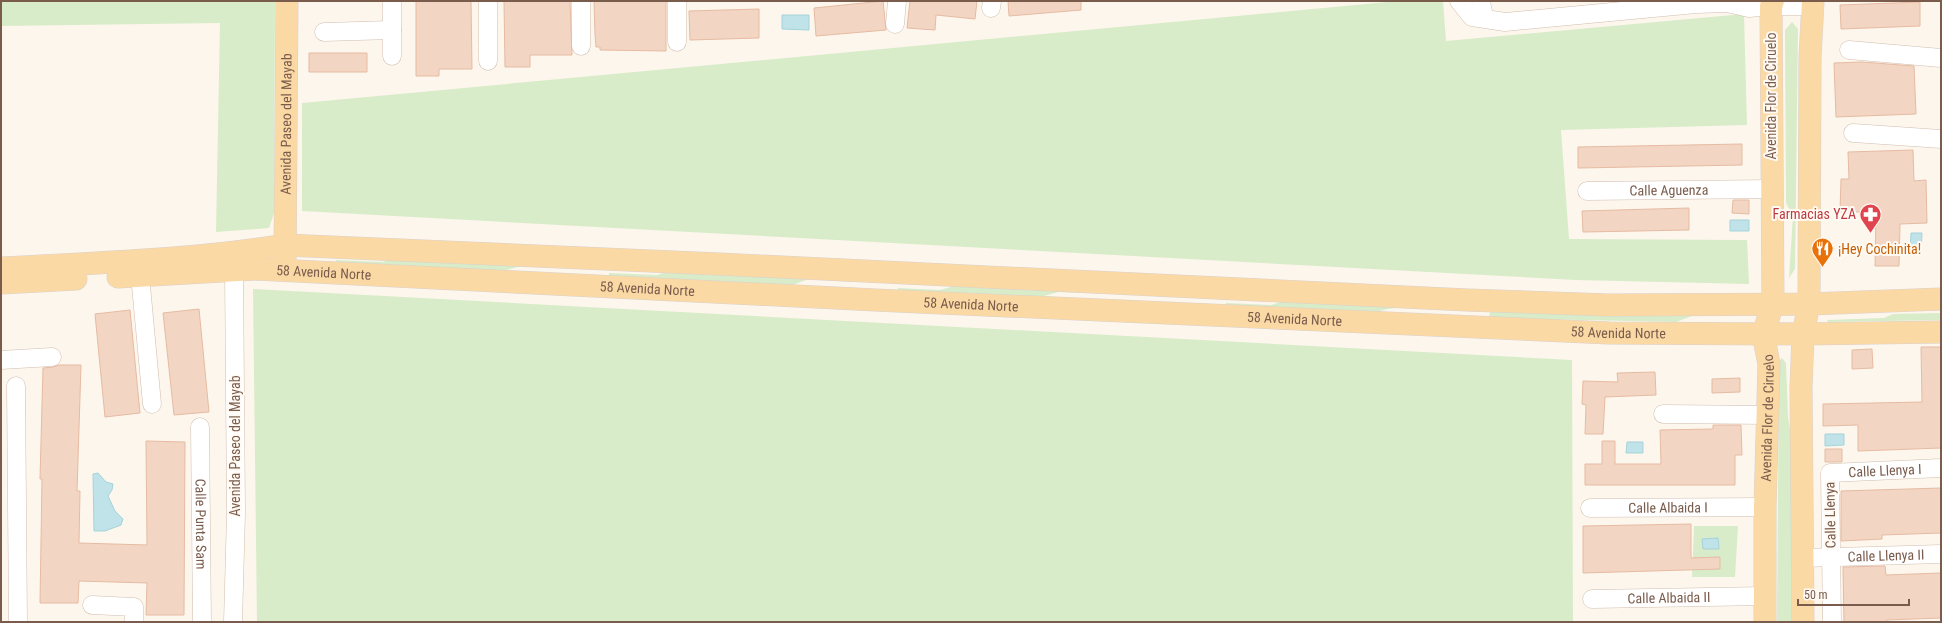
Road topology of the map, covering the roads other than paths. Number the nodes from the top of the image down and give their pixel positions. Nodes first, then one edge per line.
1 (288, 1) edge
2 (392, 1) edge
3 (488, 1) edge
4 (582, 1) edge
5 (677, 1) edge
6 (897, 1) edge
7 (1459, 1) edge
8 (1698, 2) edge
9 (1772, 3) edge
10 (1812, 3) edge
11 (1483, 10) edge
12 (895, 24) dead end
13 (392, 30) junction
14 (324, 32) dead end
15 (677, 42) dead end
16 (581, 46) dead end
17 (1849, 50) dead end
18 (392, 56) dead end
19 (1941, 58) edge
20 (488, 61) dead end
21 (1854, 133) dead end
22 (1941, 139) edge
23 (1762, 189) junction
24 (1587, 191) dead end
25 (285, 245) junction
26 (590, 260) junction
27 (1, 268) edge
28 (234, 270) junction
29 (285, 270) junction
30 (877, 272) junction
31 (140, 275) junction
32 (1, 284) edge
33 (1162, 285) junction
34 (588, 287) junction
35 (1941, 299) edge
36 (875, 300) junction
37 (1467, 300) junction
38 (1773, 304) junction
39 (1809, 304) junction
40 (1163, 313) junction
41 (1466, 327) junction
42 (1941, 332) edge
43 (1763, 334) junction
44 (1803, 334) junction
45 (52, 357) dead end
46 (1, 360) edge
47 (16, 386) dead end
48 (152, 404) dead end
49 (1663, 414) dead end
50 (1767, 415) junction
51 (200, 427) dead end
52 (1941, 468) edge
53 (1830, 473) joint
54 (1756, 507) junction
55 (1590, 508) dead end
56 (1941, 554) edge
57 (1817, 557) junction
58 (1756, 597) junction
59 (1592, 600) dead end
60 (92, 605) dead end
61 (18, 622) edge
62 (134, 622) edge
63 (202, 622) edge
64 (233, 622) edge
65 (1765, 622) edge
66 (1803, 622) edge
67 (1832, 622) edge

1 - 25 main road, Avenida Paseo del Mayab
2 - 13 street
3 - 20 street
4 - 16 street
5 - 15 street
6 - 12 street
7 - 11 street
8 - 9 street
8 - 11 street
9 - 10 street
9 - 23 main road, Avenida Flor de Ciruelo
10 - 39 main road
13 - 14 street
13 - 18 street
17 - 19 street
21 - 22 street
23 - 24 street, Calle Aguenza
23 - 38 main road, Avenida Flor de Ciruelo
25 - 26 main road, 58 Avenida Norte
25 - 27 main road, 58 Avenida Norte
25 - 29 main road, Avenida Paseo del Mayab
26 - 30 main road, 58 Avenida Norte
26 - 34 main road
28 - 29 main road, 58 Avenida Norte
28 - 31 main road, 58 Avenida Norte
28 - 64 street, Avenida Paseo del Mayab
29 - 34 main road, 58 Avenida Norte
30 - 33 main road, 58 Avenida Norte
30 - 36 main road
31 - 32 main road, 58 Avenida Norte
31 - 48 street
33 - 37 main road, 58 Avenida Norte
33 - 40 main road
34 - 36 main road, 58 Avenida Norte
35 - 39 main road, 58 Avenida Norte
36 - 40 main road, 58 Avenida Norte
37 - 38 main road, 58 Avenida Norte
37 - 41 main road
38 - 39 main road, 58 Avenida Norte
38 - 43 main road, Avenida Flor de Ciruelo
39 - 44 main road
40 - 41 main road, 58 Avenida Norte
41 - 43 main road, 58 Avenida Norte
42 - 44 main road, 58 Avenida Norte
43 - 44 main road, 58 Avenida Norte
43 - 50 main road, Avenida Flor de Ciruelo
44 - 57 main road
45 - 46 street
47 - 61 street
49 - 50 street
50 - 54 main road, Avenida Flor de Ciruelo
51 - 63 street, Calle Punta Sam
52 - 53 street, Calle Llenya I
53 - 57 street, Calle Llenya
54 - 55 street, Calle Albaida I
54 - 58 main road, Avenida Flor de Ciruelo
56 - 57 street, Calle Llenya II
57 - 66 main road
57 - 67 street, Calle Llenya
58 - 59 street, Calle Albaida II
58 - 65 main road, Avenida Flor de Ciruelo
60 - 62 street

